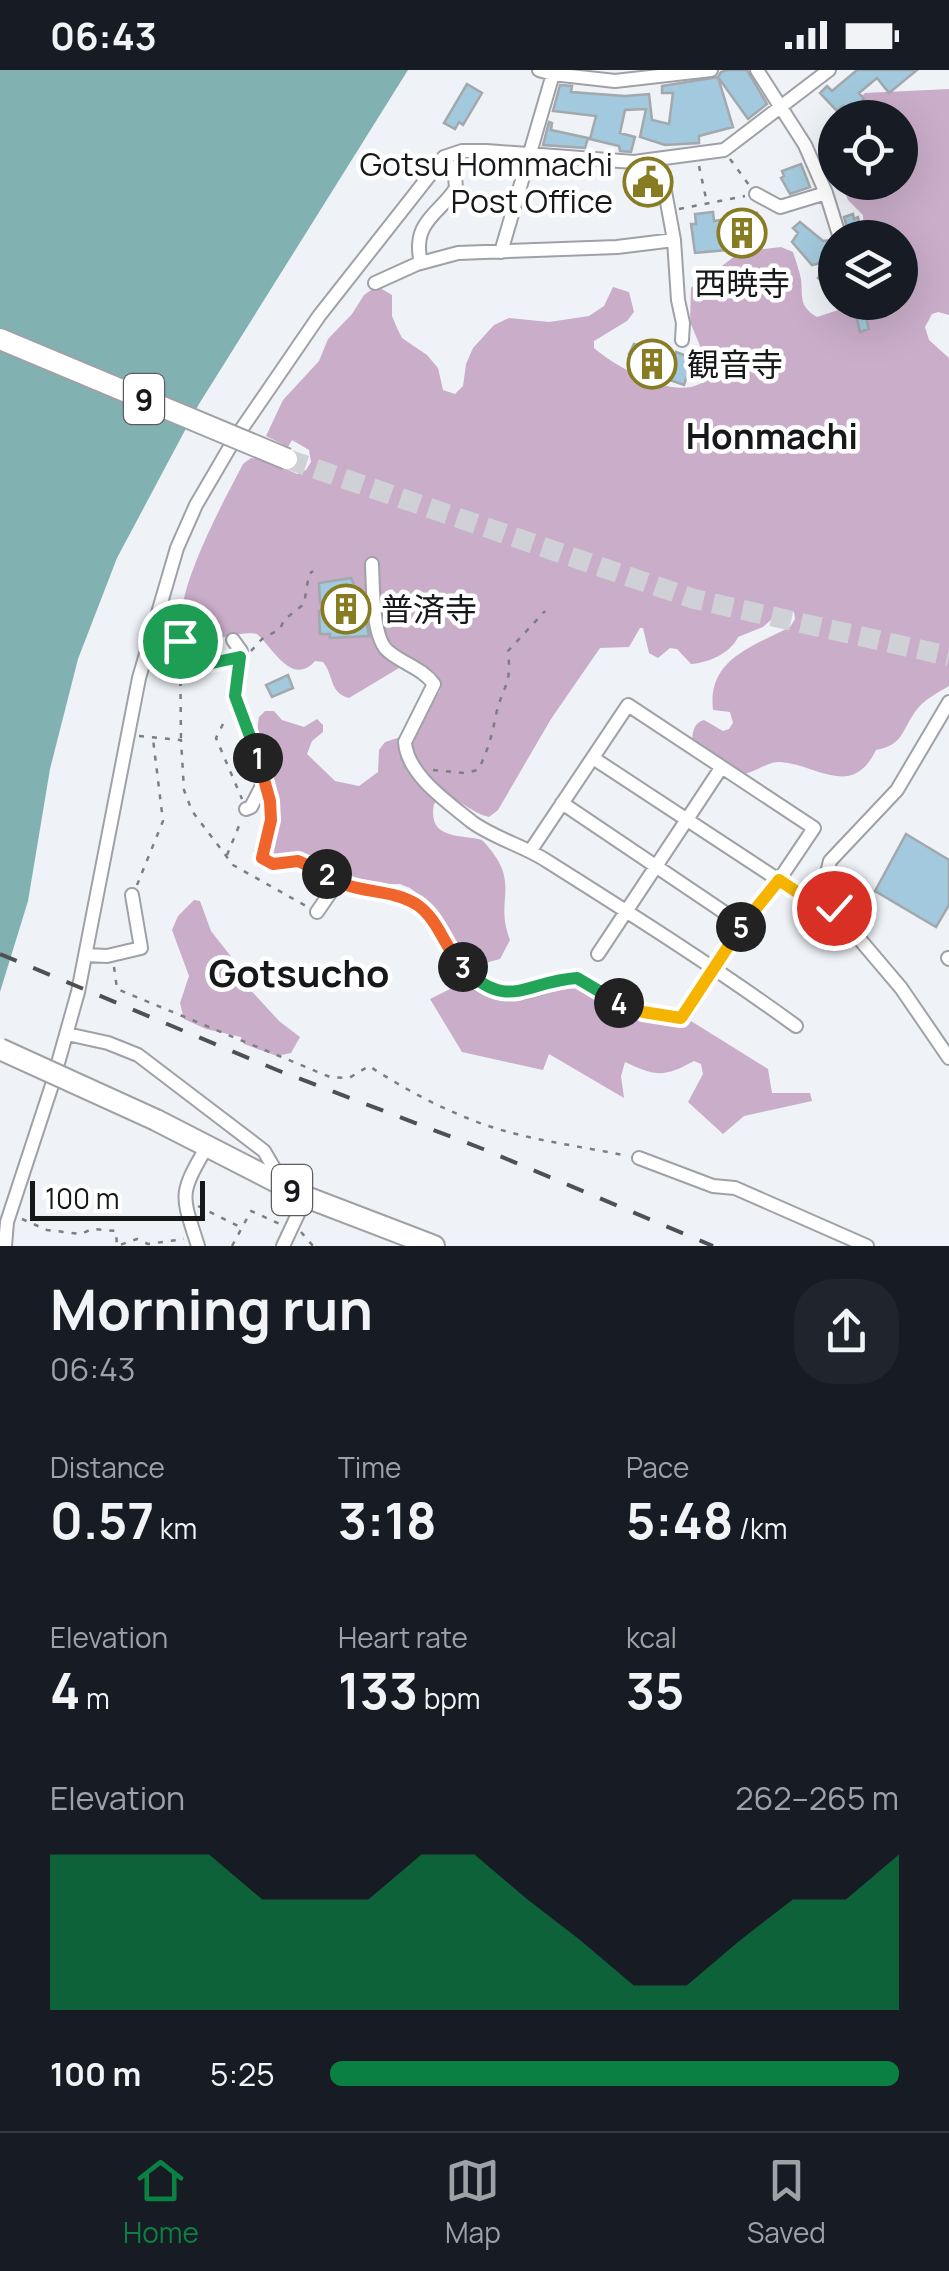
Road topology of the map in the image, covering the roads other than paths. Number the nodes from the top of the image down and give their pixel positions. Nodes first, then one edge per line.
1 (538, 70) edge
2 (710, 70) edge
3 (756, 70) edge
4 (829, 70) edge
5 (553, 74) junction
6 (780, 107) junction
7 (444, 156) junction
8 (528, 156) junction
9 (658, 159) junction
10 (818, 174) edge
11 (756, 194) road end
12 (818, 195) edge
13 (674, 240) junction
14 (501, 252) junction
15 (421, 263) junction
16 (374, 283) dead end
17 (0, 339) edge
18 (682, 340) dead end
19 (28, 351) junction
20 (229, 438) junction
21 (287, 459) tunnel mouth
22 (372, 564) dead end
23 (238, 650) road end
24 (947, 708) edge
25 (593, 758) junction
26 (721, 768) junction
27 (265, 780) junction
28 (562, 803) junction
29 (246, 809) road end
30 (688, 819) junction
31 (530, 850) junction
32 (656, 866) junction
33 (779, 880) junction
34 (338, 883) junction
35 (132, 895) road end
36 (834, 908) junction
37 (626, 911) junction
38 (318, 912) road end
39 (743, 925) junction
40 (598, 954) dead end
41 (86, 955) junction
42 (716, 968) junction
43 (796, 1026) dead end
44 (68, 1034) junction
45 (0, 1048) edge
46 (949, 1058) edge
47 (206, 1148) junction
48 (640, 1158) road end
49 (285, 1186) junction
50 (306, 1197) junction
51 (6, 1221) edge
52 (197, 1242) edge
53 (4, 1246) edge
54 (283, 1246) edge
55 (434, 1246) edge
56 (867, 1246) edge

1 - 5 street
2 - 5 street
3 - 6 street
4 - 6 street
5 - 8 street
6 - 9 street
6 - 10 street
7 - 8 street
7 - 15 street
7 - 20 street
8 - 9 street
8 - 14 street
9 - 13 street
11 - 12 street
13 - 14 street
13 - 18 street
14 - 15 street
15 - 16 street
17 - 19 highway, 9, bridge
19 - 20 street, bridge
19 - 21 highway, 9, bridge
20 - 41 street
22 - 31 street
23 - 27 street
24 - 36 street
25 - 26 street
25 - 28 street
25 - 30 street
26 - 30 street
26 - 33 street
27 - 29 street
27 - 34 street
28 - 31 street
28 - 32 street
30 - 32 street
30 - 33 street
31 - 37 street
32 - 37 street
32 - 39 street
33 - 36 street
33 - 39 street
34 - 38 street
34 - 42 street
35 - 41 street
36 - 46 street
37 - 40 street
37 - 42 street
39 - 42 street
41 - 44 street
42 - 43 street
44 - 49 street
44 - 51 street
45 - 47 highway, 9, bridge
47 - 49 highway, 9
47 - 52 street
48 - 56 street
49 - 50 highway, 9
50 - 54 street
50 - 55 highway, 9
51 - 53 street

